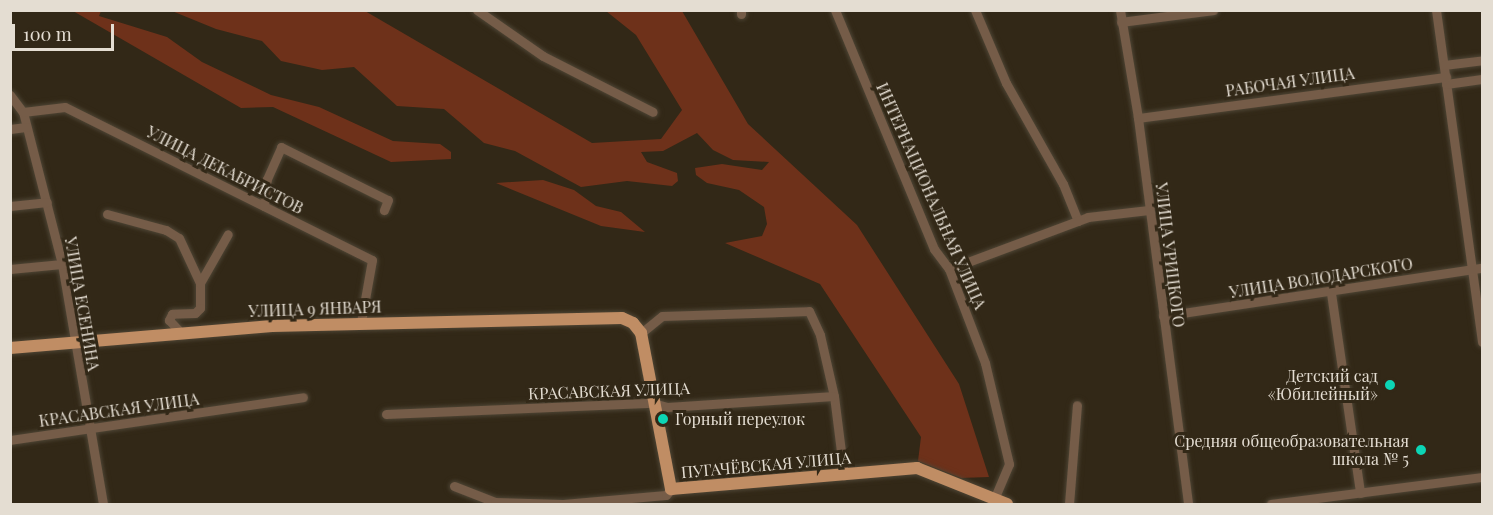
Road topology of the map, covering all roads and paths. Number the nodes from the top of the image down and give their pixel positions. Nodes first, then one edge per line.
1 (477, 10) edge
2 (835, 10) edge
3 (975, 10) edge
4 (1120, 10) edge
5 (1213, 10) edge
6 (1436, 10) edge
7 (1121, 22) junction
8 (1482, 60) edge
9 (1444, 65) junction
10 (1482, 79) edge
11 (1446, 81) junction
12 (10, 94) edge
13 (23, 112) junction
14 (652, 112) dead end
15 (1138, 118) junction
16 (26, 128) junction
17 (10, 129) edge
18 (47, 202) junction
19 (10, 206) edge
20 (264, 206) junction
21 (384, 210) dead end
22 (1149, 210) junction
23 (107, 214) dead end
24 (1078, 221) junction
25 (228, 234) dead end
26 (62, 264) junction
27 (10, 269) edge
28 (949, 269) junction
29 (1478, 269) edge
30 (200, 283) junction
31 (1331, 292) junction
32 (1163, 316) junction
33 (361, 322) junction
34 (181, 333) junction
35 (641, 333) junction
36 (1482, 342) edge
37 (75, 343) junction
38 (10, 348) edge
39 (834, 396) junction
40 (303, 397) dead end
41 (653, 403) junction
42 (1077, 405) dead end
43 (386, 414) dead end
44 (88, 431) junction
45 (10, 440) edge
46 (844, 475) junction
47 (1482, 477) edge
48 (454, 486) dead end
49 (1360, 493) junction
50 (667, 496) edge
51 (994, 499) junction
52 (103, 504) edge
53 (1007, 504) edge
54 (1069, 504) edge
55 (1188, 504) edge
56 (1271, 504) edge

1 - 14 street
2 - 28 street, ИНТЕРНАЦИОНАЛЬНАЯ УЛИЦА
3 - 24 street
4 - 7 street, УЛИЦА УРИЦКОГО
5 - 7 street
6 - 9 street
7 - 15 street, УЛИЦА УРИЦКОГО
8 - 9 street
9 - 11 street
10 - 11 street, РАБОЧАЯ УЛИЦА
11 - 15 street, РАБОЧАЯ УЛИЦА
11 - 29 street
12 - 13 street
13 - 16 street, УЛИЦА ЕСЕНИНА
13 - 20 street, УЛИЦА ДЕКАБРИСТОВ
15 - 22 street, УЛИЦА УРИЦКОГО
16 - 17 street
16 - 18 street, УЛИЦА ЕСЕНИНА
18 - 19 street
18 - 26 street, УЛИЦА ЕСЕНИНА
20 - 21 street
20 - 33 street, УЛИЦА ДЕКАБРИСТОВ
22 - 24 street
22 - 32 street, УЛИЦА УРИЦКОГО
23 - 30 street
24 - 28 street
25 - 30 street
26 - 27 street
26 - 37 street, УЛИЦА ЕСЕНИНА
28 - 51 street, ИНТЕРНАЦИОНАЛЬНАЯ УЛИЦА
29 - 31 street, УЛИЦА ВОЛОДАРСКОГО
29 - 36 street
30 - 34 street
31 - 32 street, УЛИЦА ВОЛОДАРСКОГО
31 - 49 street
32 - 55 street, УЛИЦА УРИЦКОГО
33 - 34 main road, УЛИЦА 9 ЯНВАРЯ
33 - 35 main road, УЛИЦА 9 ЯНВАРЯ
34 - 37 main road, УЛИЦА 9 ЯНВАРЯ
35 - 39 street
35 - 41 main road
37 - 38 main road, УЛИЦА 9 ЯНВАРЯ
37 - 44 street, УЛИЦА ЕСЕНИНА
39 - 41 street, КРАСАВСКАЯ УЛИЦА
39 - 46 street
40 - 44 street, КРАСАВСКАЯ УЛИЦА
41 - 43 street, КРАСАВСКАЯ УЛИЦА
41 - 50 main road
42 - 54 street
44 - 45 street, КРАСАВСКАЯ УЛИЦА
44 - 52 street, УЛИЦА ЕСЕНИНА
46 - 50 main road, ПУГАЧЁВСКАЯ УЛИЦА
46 - 51 main road, ПУГАЧЁВСКАЯ УЛИЦА
47 - 49 street
48 - 50 street, ПУГАЧЁВСКАЯ УЛИЦА
49 - 56 street
51 - 53 main road, ПУГАЧЁВСКАЯ УЛИЦА

